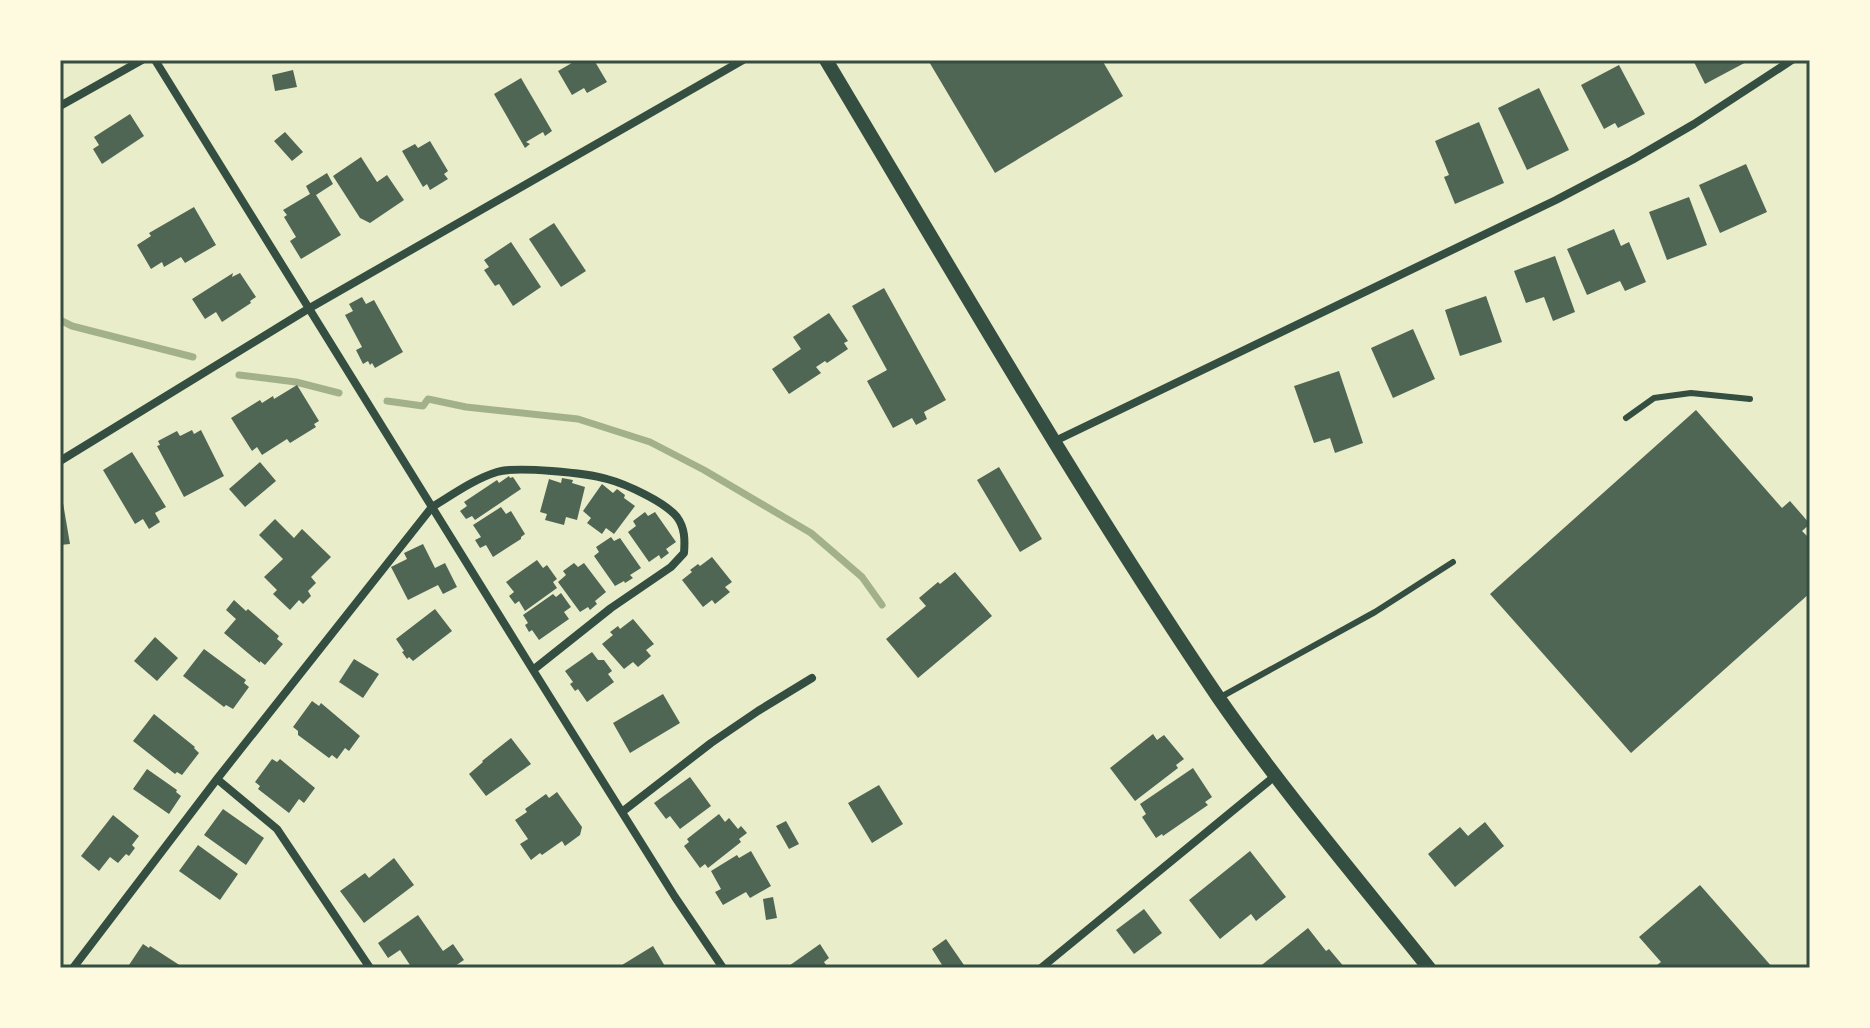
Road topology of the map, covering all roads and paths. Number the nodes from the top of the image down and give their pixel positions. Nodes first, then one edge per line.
1 (142, 60) edge
2 (155, 60) edge
3 (743, 60) edge
4 (826, 60) edge
5 (1792, 60) edge
6 (60, 106) edge
7 (308, 309) junction
8 (1750, 399) dead end
9 (1626, 418) dead end
10 (1055, 441) junction
11 (60, 461) edge
12 (432, 507) junction
13 (1453, 562) dead end
14 (533, 670) junction
15 (812, 678) dead end
16 (1219, 698) junction
17 (1275, 776) junction
18 (217, 779) junction
19 (622, 812) junction
20 (73, 968) edge
21 (370, 968) edge
22 (723, 968) edge
23 (1041, 968) edge
24 (1429, 968) edge

1 - 6 street
2 - 7 street
3 - 7 street
4 - 10 street
5 - 10 street
7 - 11 street
7 - 12 street
8 - 9 lane
10 - 16 street
12 - 14 street
12 - 14 street
12 - 18 street
13 - 16 lane
14 - 19 street
15 - 19 street
16 - 17 street
17 - 23 street
17 - 24 street
18 - 20 street
18 - 21 street
19 - 22 street

